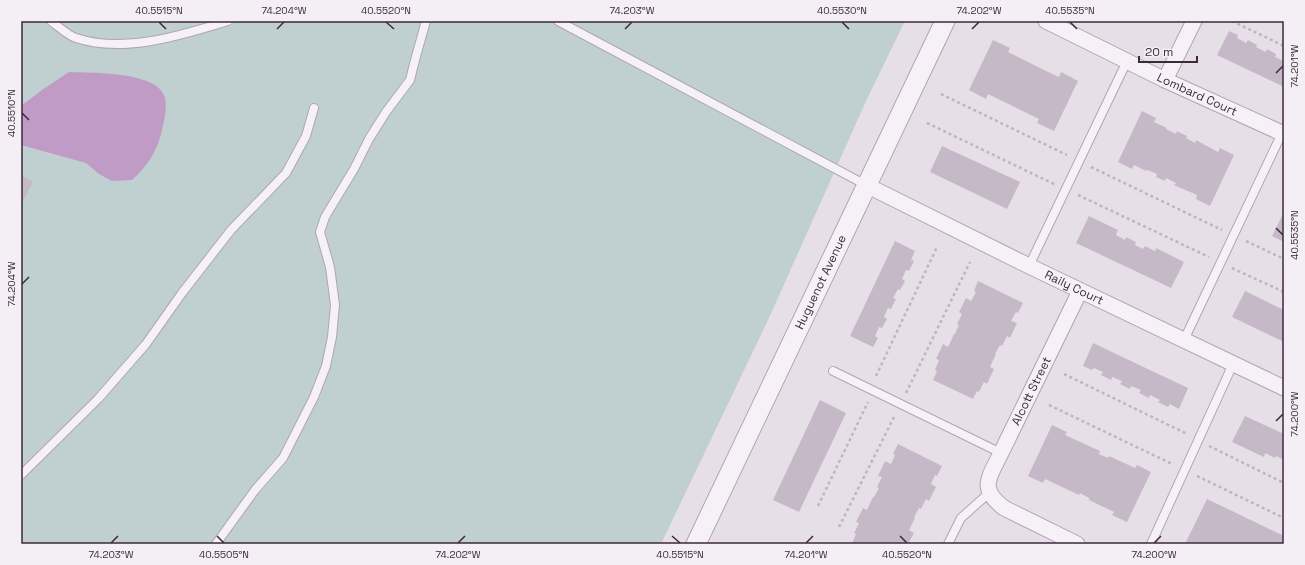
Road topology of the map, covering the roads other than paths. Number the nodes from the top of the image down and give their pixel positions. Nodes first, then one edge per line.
1 (50, 21) edge
2 (228, 21) edge
3 (426, 21) edge
4 (558, 21) edge
5 (945, 21) edge
6 (1046, 21) edge
7 (1194, 21) edge
8 (1127, 61) junction
9 (1165, 80) junction
10 (314, 108) dead end
11 (1283, 134) edge
12 (866, 184) junction
13 (1029, 266) junction
14 (1080, 291) junction
15 (1184, 340) junction
16 (1234, 364) junction
17 (833, 371) dead end
18 (1284, 388) edge
19 (1001, 453) junction
20 (21, 475) edge
21 (989, 493) junction
22 (216, 544) edge
23 (696, 544) edge
24 (948, 544) edge
25 (1075, 544) edge
26 (1151, 544) edge

1 - 2 lane
3 - 22 lane
4 - 12 lane
5 - 12 street, Huguenot Avenue
6 - 8 street, Lombard Court
7 - 9 street
8 - 9 street, Lombard Court
8 - 13 lane
9 - 11 street, Lombard Court
10 - 20 lane
11 - 15 lane
12 - 13 street, Raily Court
12 - 23 street, Huguenot Avenue
13 - 14 street, Raily Court
14 - 15 street, Raily Court
14 - 19 street, Alcott Street
15 - 16 street, Raily Court
16 - 18 street, Raily Court
16 - 26 lane
17 - 19 lane
19 - 21 street, Alcott Street
21 - 24 lane
21 - 25 street

